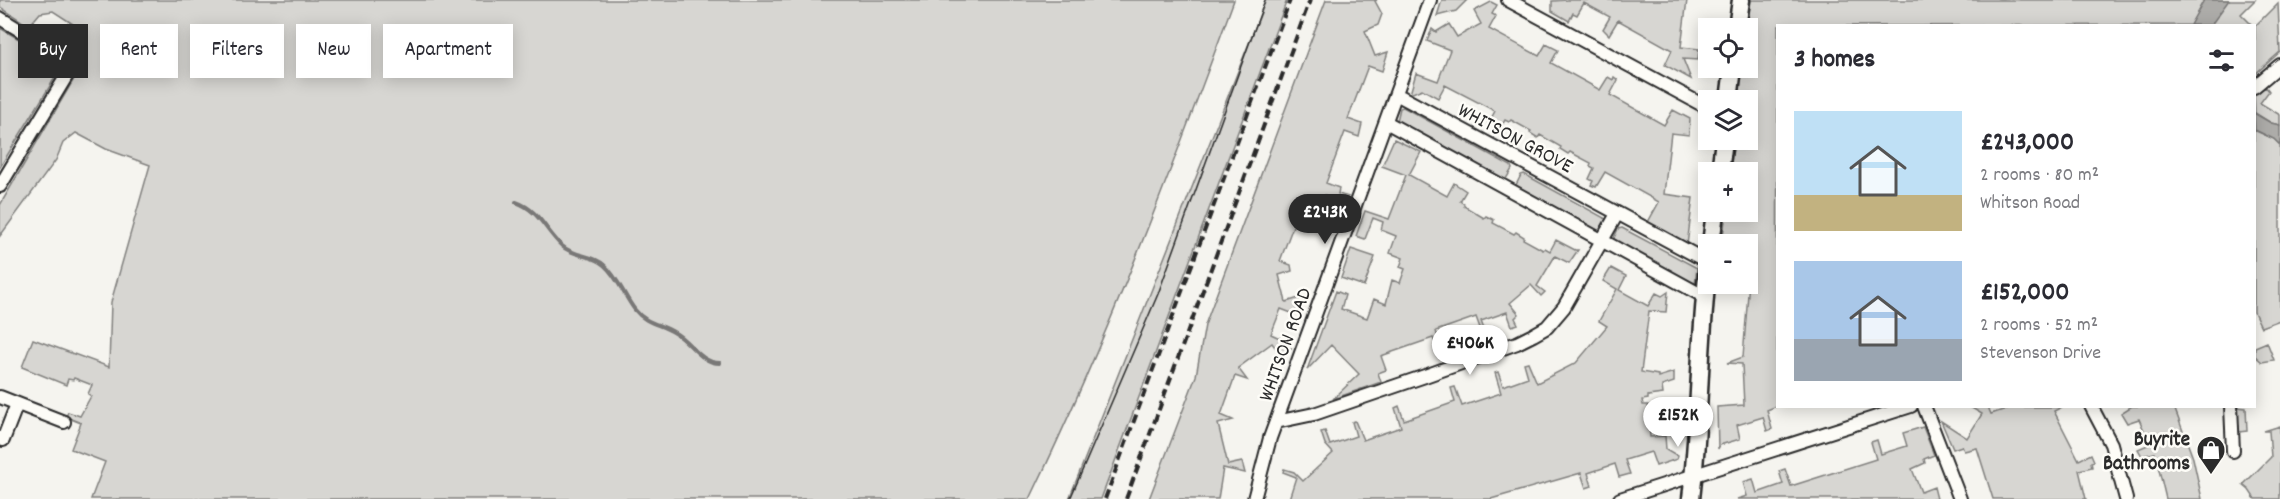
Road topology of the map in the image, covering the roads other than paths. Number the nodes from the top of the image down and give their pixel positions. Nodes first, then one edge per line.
1 (1430, 0) edge
2 (1508, 0) edge
3 (1741, 0) edge
4 (0, 18) edge
5 (1738, 18) edge
6 (2280, 65) edge
7 (2256, 85) edge
8 (1396, 94) junction
9 (1698, 103) edge
10 (1386, 122) junction
11 (0, 186) edge
12 (1617, 214) junction
13 (1602, 243) junction
14 (1698, 259) edge
15 (1705, 294) edge
16 (1705, 297) junction
17 (0, 396) edge
18 (17, 404) junction
19 (1905, 408) edge
20 (1925, 408) edge
21 (2092, 408) edge
22 (2231, 408) edge
23 (64, 422) dead end
24 (1276, 422) junction
25 (0, 438) edge
26 (2233, 451) dead end
27 (1693, 476) junction
28 (1254, 499) edge
29 (1620, 499) edge
30 (1691, 499) edge
31 (1960, 499) edge
32 (2126, 499) edge

1 - 8 street, WHITSON ROAD
2 - 9 street
3 - 5 street
4 - 11 street
6 - 7 street
8 - 10 street, WHITSON ROAD
8 - 12 street, WHITSON GROVE
10 - 13 street
10 - 24 street, WHITSON ROAD
12 - 13 street
12 - 14 street, WHITSON GROVE
13 - 16 street
13 - 24 street
15 - 16 street
16 - 27 street
17 - 18 street
18 - 23 street
18 - 25 street
19 - 27 street
20 - 31 street
21 - 32 street
22 - 26 street
24 - 28 street, WHITSON ROAD
27 - 29 street
27 - 30 street

